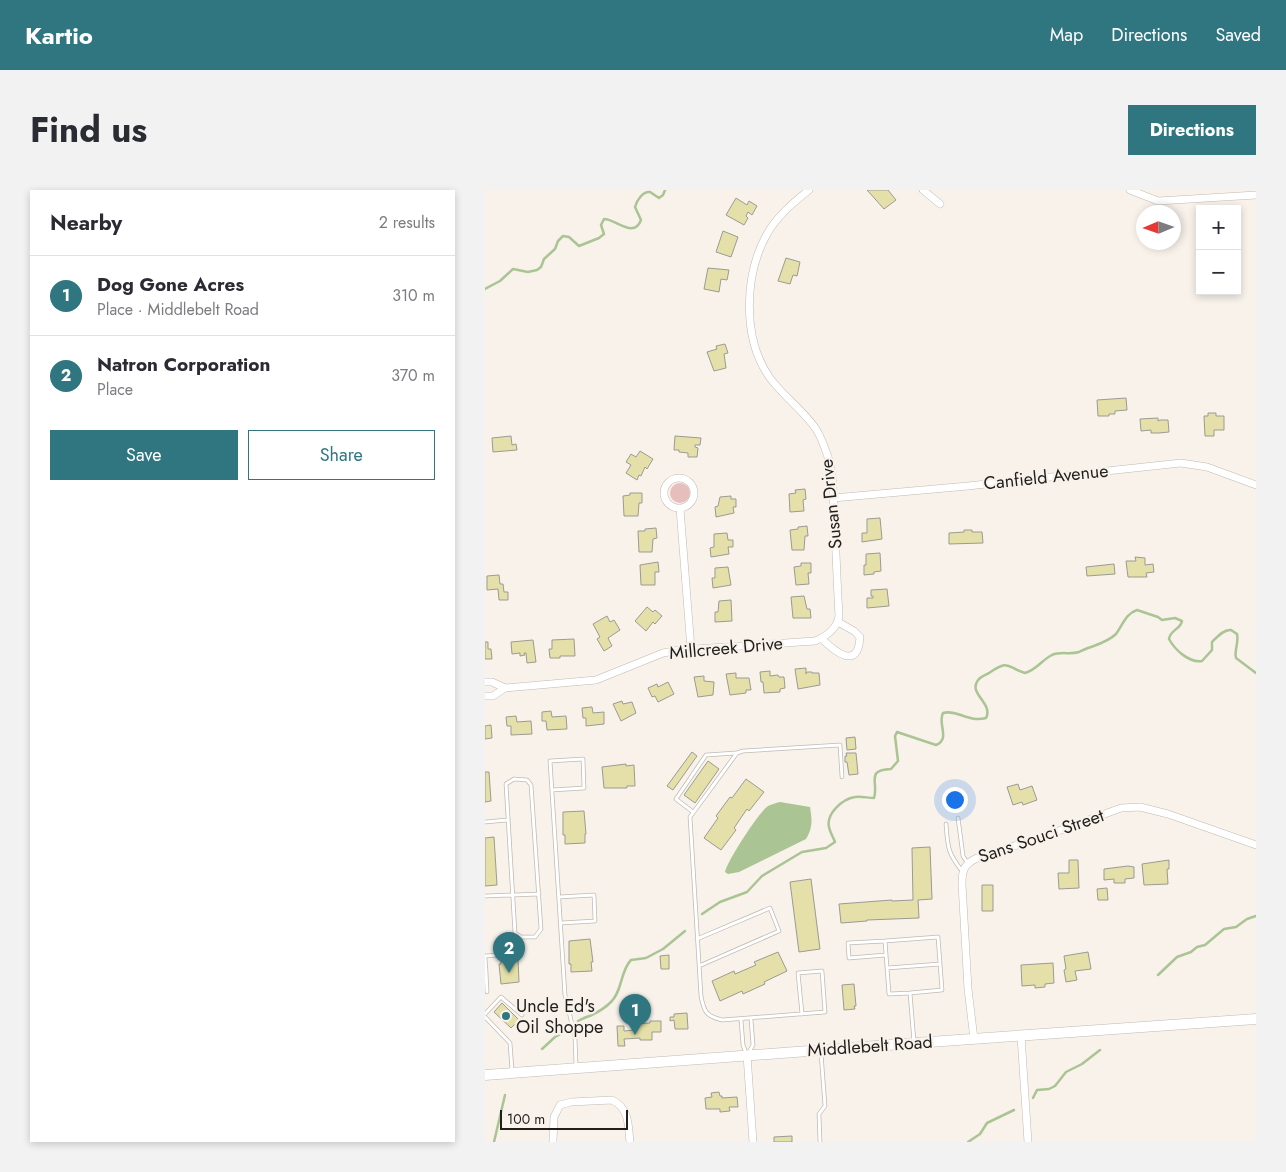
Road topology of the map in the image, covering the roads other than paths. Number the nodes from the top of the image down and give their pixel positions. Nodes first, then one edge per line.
1 (809, 190) edge
2 (923, 190) edge
3 (1130, 190) edge
4 (1248, 193) edge
5 (1256, 195) edge
6 (940, 204) dead end
7 (1256, 485) edge
8 (833, 498) junction
9 (680, 509) junction
10 (838, 622) junction
11 (821, 638) junction
12 (691, 649) junction
13 (485, 682) edge
14 (505, 688) junction
15 (485, 696) edge
16 (737, 753) junction
17 (842, 777) dead end
18 (552, 790) junction
19 (693, 812) junction
20 (957, 818) dead end
21 (507, 820) junction
22 (485, 822) edge
23 (945, 824) dead end
24 (1256, 845) edge
25 (967, 862) junction
26 (962, 871) junction
27 (539, 894) junction
28 (485, 896) edge
29 (511, 896) junction
30 (559, 897) junction
31 (561, 923) junction
32 (697, 939) junction
33 (885, 941) junction
34 (513, 954) dead end
35 (886, 955) junction
36 (485, 957) edge
37 (940, 964) junction
38 (699, 966) junction
39 (887, 968) junction
40 (485, 971) edge
41 (487, 992) dead end
42 (911, 993) junction
43 (802, 1014) junction
44 (522, 1015) dead end
45 (485, 1016) edge
46 (751, 1019) junction
47 (741, 1020) junction
48 (1256, 1020) edge
49 (1021, 1036) junction
50 (974, 1039) junction
51 (914, 1043) junction
52 (821, 1050) junction
53 (747, 1055) junction
54 (576, 1068) junction
55 (512, 1074) junction
56 (485, 1075) edge
57 (553, 1142) edge
58 (630, 1142) edge
59 (753, 1142) edge
60 (820, 1142) edge
61 (1028, 1142) edge

1 - 8 street, Susan Drive
2 - 6 street
3 - 4 street
4 - 5 street
7 - 8 street, Canfield Avenue
8 - 10 street, Susan Drive
9 - 9 street
9 - 12 street
10 - 11 street, Millcreek Drive
10 - 11 street
11 - 12 street, Millcreek Drive
12 - 14 street, Millcreek Drive
13 - 14 street, Millcreek Drive
14 - 15 street, Millcreek Drive
16 - 17 lane
16 - 19 lane
16 - 19 lane
18 - 18 lane
18 - 30 lane
19 - 32 lane
20 - 25 lane
21 - 22 lane
21 - 27 lane
21 - 29 lane
23 - 26 lane
24 - 25 street, Sans Souci Street
25 - 26 street, Sans Souci Street
26 - 50 street, Sans Souci Street
27 - 29 lane
27 - 29 lane
28 - 29 lane
30 - 31 lane
30 - 31 lane
31 - 54 lane
32 - 38 lane
32 - 38 lane
33 - 35 lane
33 - 35 lane
33 - 37 lane
34 - 36 lane
35 - 39 lane
36 - 40 lane
37 - 39 lane
37 - 42 lane
38 - 47 lane
39 - 42 lane
40 - 41 lane
42 - 51 lane
43 - 43 lane
43 - 46 lane
44 - 45 lane
45 - 55 lane
46 - 47 lane
46 - 53 lane
47 - 53 lane
48 - 49 street, Middlebelt Road
49 - 50 street, Middlebelt Road
49 - 61 street
50 - 51 street, Middlebelt Road
51 - 52 street, Middlebelt Road
52 - 53 street, Middlebelt Road
52 - 60 lane
53 - 54 street, Middlebelt Road
53 - 59 street
54 - 55 street, Middlebelt Road
55 - 56 street, Middlebelt Road
57 - 58 street

